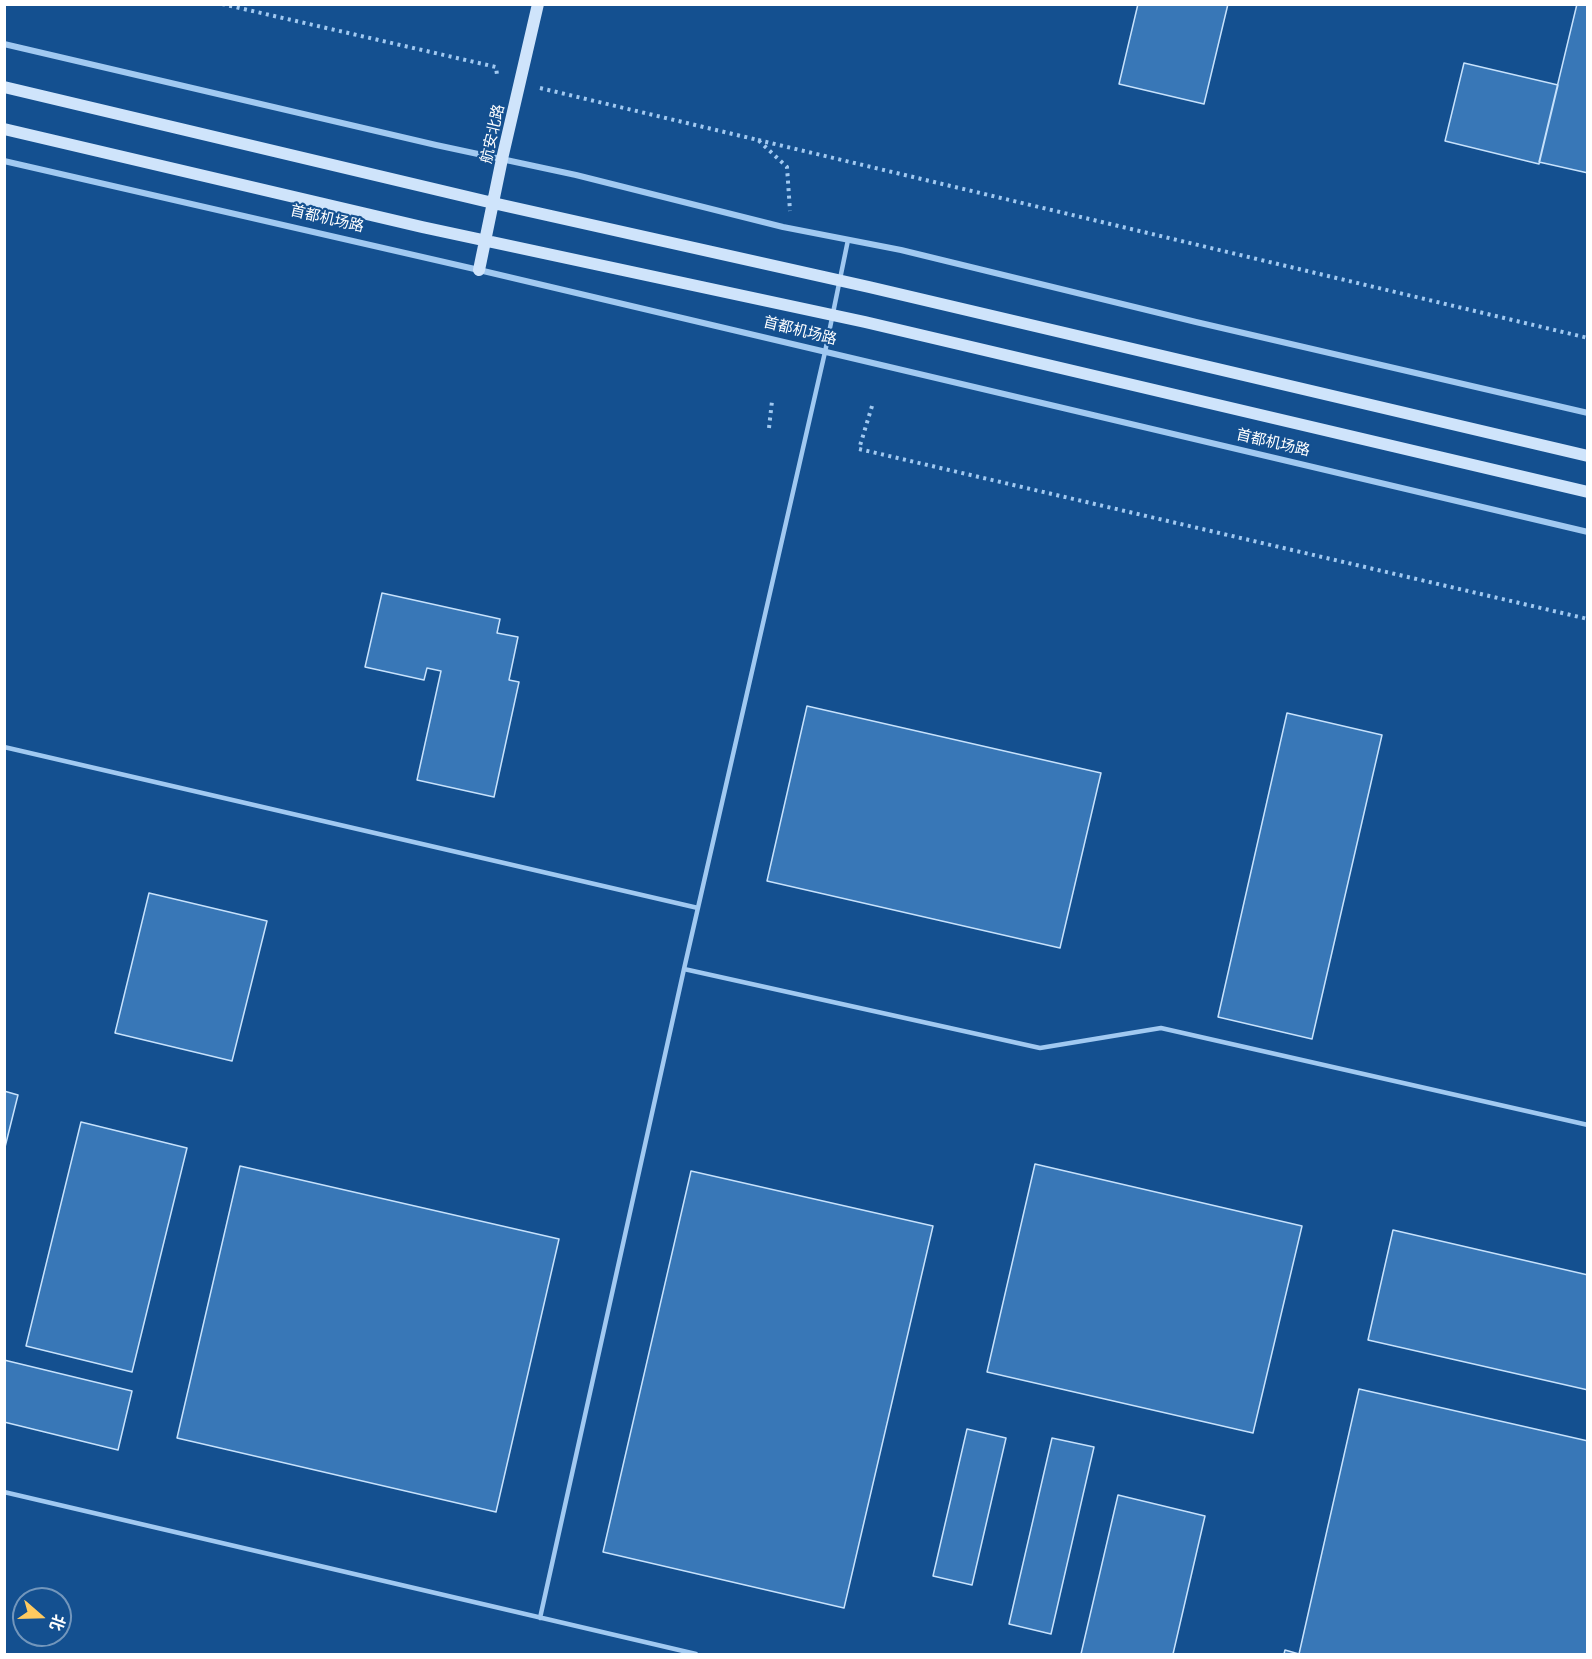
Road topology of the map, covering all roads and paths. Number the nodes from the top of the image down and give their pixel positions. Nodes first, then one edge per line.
1 (538, 4) edge
2 (4, 44) edge
3 (4, 87) edge
4 (4, 129) edge
5 (758, 140) dead end
6 (502, 159) junction
7 (4, 161) edge
8 (493, 203) junction
9 (484, 240) junction
10 (848, 240) junction
11 (479, 270) junction
12 (839, 280) junction
13 (832, 316) junction
14 (1587, 338) edge
15 (825, 352) junction
16 (772, 401) dead end
17 (872, 406) dead end
18 (1587, 413) edge
19 (769, 428) dead end
20 (1587, 456) edge
21 (1587, 492) edge
22 (1587, 532) edge
23 (1587, 619) edge
24 (4, 747) edge
25 (698, 908) junction
26 (684, 969) junction
27 (1587, 1125) edge
28 (4, 1492) edge
29 (540, 1618) junction
30 (696, 1654) edge

1 - 6 street, 航安北路
2 - 6 street
3 - 8 street
4 - 9 street, 首都机场路
5 - 14 path
6 - 8 street, 航安北路
6 - 10 street
7 - 11 street, 首都机场路
8 - 9 street, 航安北路
8 - 12 street
9 - 11 street, 航安北路
9 - 13 street, 首都机场路
10 - 12 lane
10 - 18 street
11 - 15 street, 首都机场路
12 - 13 lane
12 - 20 street
13 - 15 lane
13 - 21 street, 首都机场路
15 - 22 street, 首都机场路
15 - 25 lane
16 - 19 path
17 - 23 path
24 - 25 lane
25 - 26 lane
26 - 27 lane
26 - 29 lane
28 - 29 lane
29 - 30 lane

